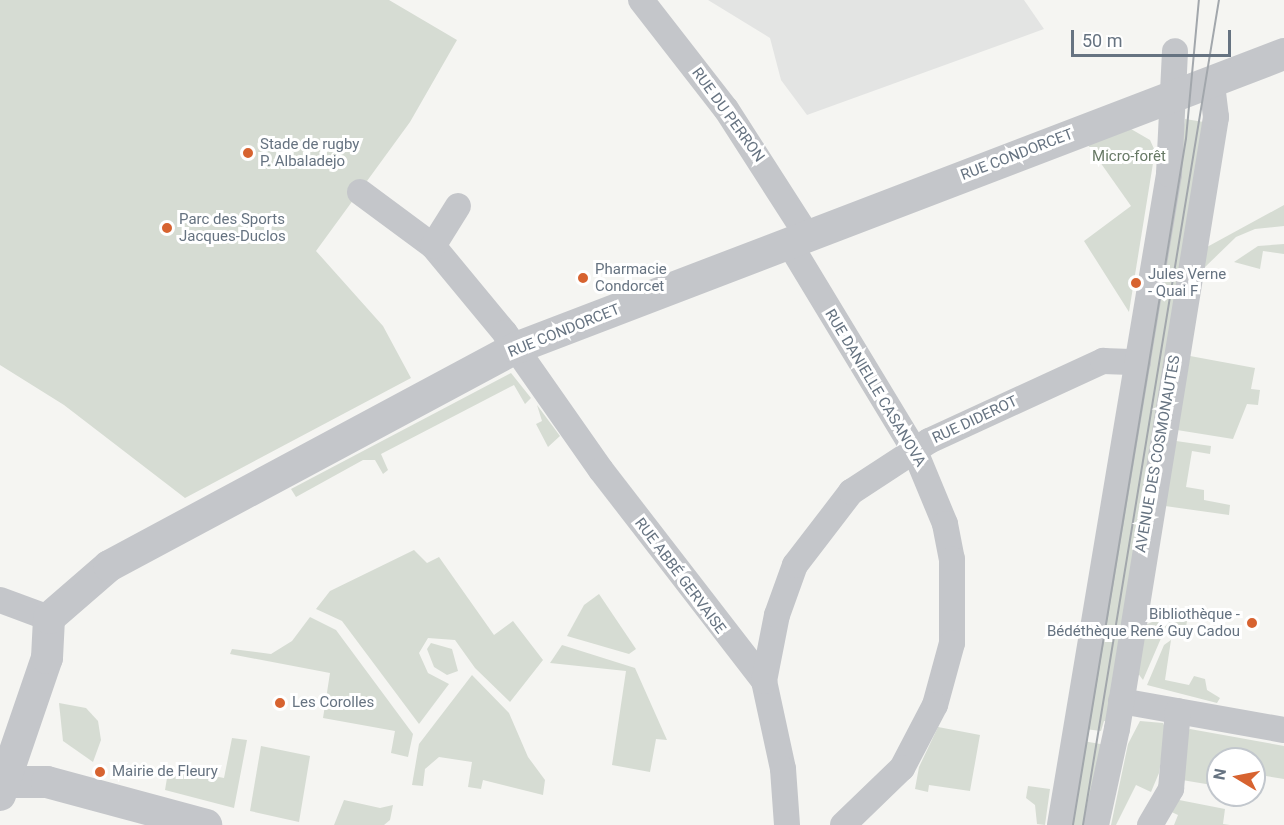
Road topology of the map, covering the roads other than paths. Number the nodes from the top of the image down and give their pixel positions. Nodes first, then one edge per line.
1 (641, 0) edge
2 (1175, 51) dead end
3 (1284, 54) edge
4 (1212, 82) junction
5 (1169, 98) junction
6 (360, 192) dead end
7 (458, 206) dead end
8 (798, 239) junction
9 (433, 246) junction
10 (516, 348) junction
11 (1138, 362) junction
12 (914, 449) junction
13 (0, 600) edge
14 (50, 618) junction
15 (764, 681) junction
16 (1121, 701) junction
17 (1178, 711) junction
18 (1284, 730) edge
19 (4, 789) edge
20 (141, 819) edge
21 (206, 825) edge
22 (787, 825) edge
23 (843, 825) edge
24 (1060, 825) edge
25 (1096, 825) edge
26 (1150, 825) edge

1 - 8 street, RUE DU PERRON
2 - 5 street
3 - 4 street, RUE CONDORCET
4 - 5 street, RUE CONDORCET
4 - 16 street, AVENUE DES COSMONAUTES
5 - 8 street, RUE CONDORCET
5 - 11 street
6 - 9 street, RUE ABBÉ GERVAISE
7 - 9 street
8 - 10 street, RUE CONDORCET
8 - 12 street, RUE DANIELLE CASANOVA
9 - 10 street, RUE ABBÉ GERVAISE
10 - 14 street, RUE CONDORCET
10 - 15 street, RUE ABBÉ GERVAISE
11 - 12 street, RUE DIDEROT
11 - 24 street
12 - 15 street, RUE DIDEROT
12 - 23 street, RUE DANIELLE CASANOVA
13 - 14 street
14 - 19 street
15 - 22 street, RUE ABBÉ GERVAISE
16 - 17 street
16 - 25 street, AVENUE DES COSMONAUTES
17 - 18 street
17 - 26 street
19 - 20 street
20 - 21 street

